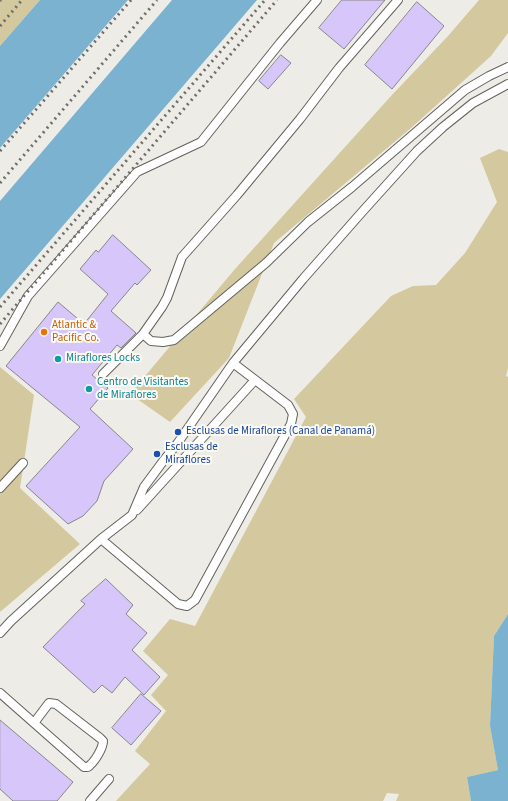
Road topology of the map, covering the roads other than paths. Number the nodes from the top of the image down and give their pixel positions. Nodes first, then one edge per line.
1 (317, 0) edge
2 (398, 0) edge
3 (508, 68) edge
4 (508, 84) edge
5 (143, 334) junction
6 (0, 346) edge
7 (233, 363) junction
8 (103, 374) dead end
9 (255, 380) junction
10 (23, 464) dead end
11 (0, 488) edge
12 (132, 515) junction
13 (101, 539) junction
14 (0, 633) edge
15 (0, 693) edge
16 (34, 723) junction
17 (109, 779) dead end
18 (90, 801) edge

1 - 6 lane
2 - 5 lane
3 - 5 lane
4 - 7 lane
5 - 8 lane
7 - 9 lane
7 - 12 lane
9 - 12 lane
9 - 13 lane
10 - 11 lane
12 - 13 lane
13 - 14 lane
15 - 16 lane
16 - 16 lane
17 - 18 lane

